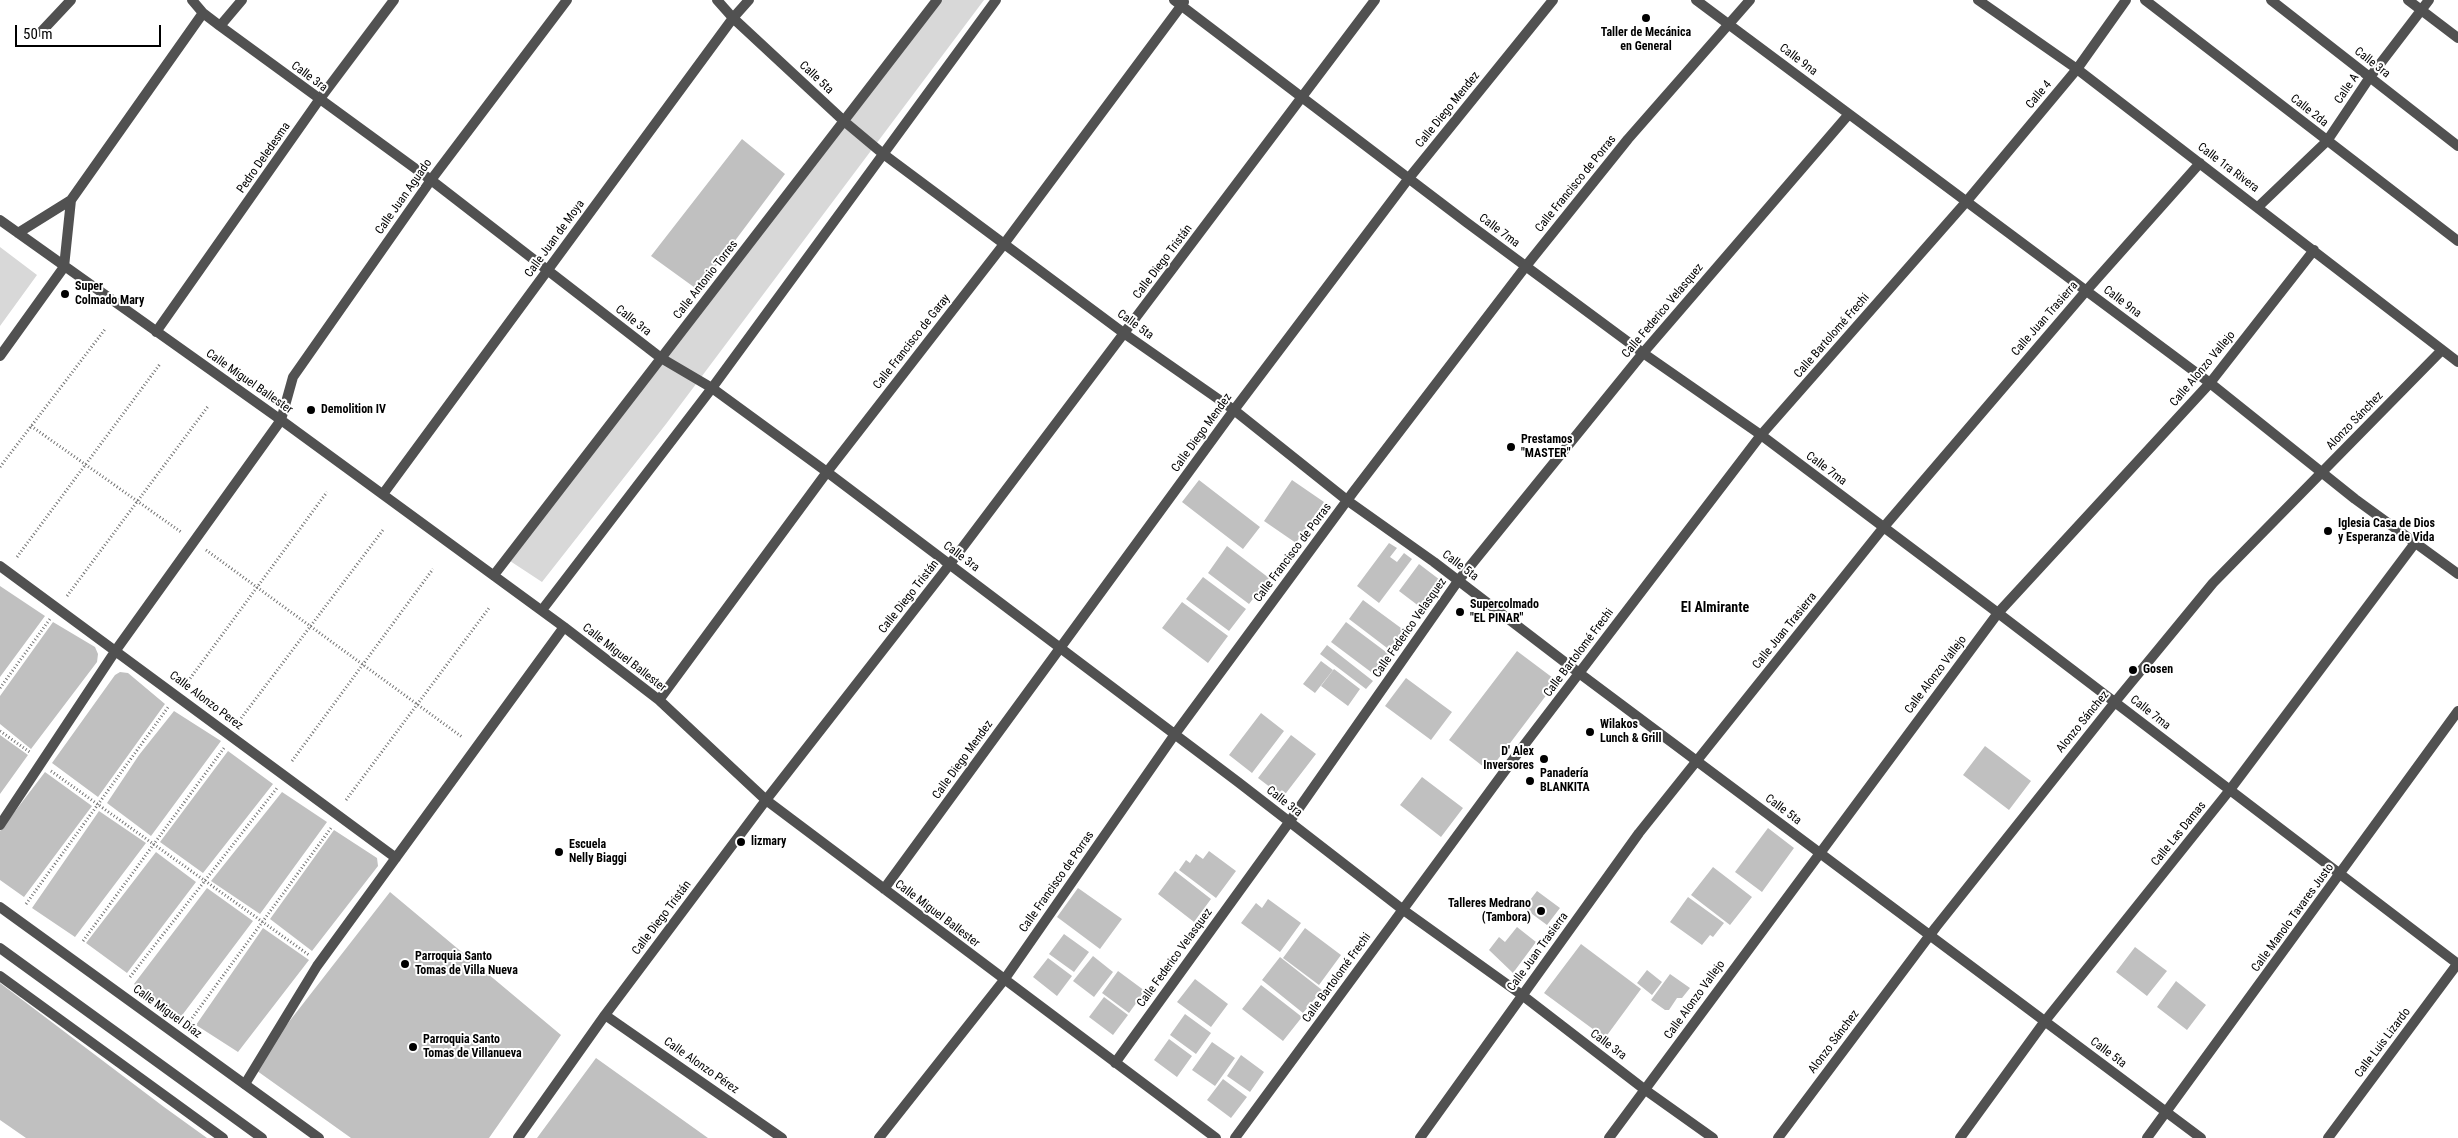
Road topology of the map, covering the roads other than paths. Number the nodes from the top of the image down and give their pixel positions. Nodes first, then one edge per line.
1 (71, 0) edge
2 (192, 0) edge
3 (242, 0) edge
4 (394, 0) edge
5 (568, 0) edge
6 (717, 0) edge
7 (749, 0) edge
8 (937, 0) edge
9 (996, 0) edge
10 (1375, 0) edge
11 (1553, 0) edge
12 (1696, 0) edge
13 (1750, 0) edge
14 (1978, 0) edge
15 (2126, 0) edge
16 (2145, 0) edge
17 (2271, 0) edge
18 (2408, 0) edge
19 (2429, 0) edge
20 (1180, 2) edge
21 (2421, 10) junction
22 (203, 13) junction
23 (733, 18) junction
24 (1729, 24) junction
25 (220, 26) junction
26 (41, 32) dead end
27 (2458, 38) edge
28 (2077, 69) junction
29 (2370, 77) junction
30 (1302, 97) junction
31 (320, 100) junction
32 (1849, 114) junction
33 (845, 122) junction
34 (2327, 141) junction
35 (2458, 146) edge
36 (882, 153) junction
37 (2200, 163) junction
38 (1409, 178) junction
39 (431, 180) junction
40 (71, 200) junction
41 (1966, 202) junction
42 (2258, 207) junction
43 (0, 220) edge
44 (18, 232) junction
45 (2458, 241) edge
46 (1004, 244) junction
47 (2314, 250) junction
48 (1526, 266) junction
49 (64, 267) junction
50 (548, 270) junction
51 (2086, 291) junction
52 (156, 332) junction
53 (1125, 334) junction
54 (2441, 351) junction
55 (1643, 353) junction
56 (0, 356) edge
57 (661, 358) junction
58 (2458, 362) edge
59 (2210, 384) junction
60 (712, 388) junction
61 (1234, 410) junction
62 (281, 420) junction
63 (1761, 435) junction
64 (827, 472) junction
65 (2322, 473) junction
66 (383, 494) junction
67 (1348, 501) junction
68 (1883, 528) junction
69 (2415, 543) junction
70 (950, 564) junction
71 (0, 566) edge
72 (2458, 574) edge
73 (494, 575) junction
74 (1458, 581) junction
75 (542, 610) junction
76 (1998, 613) junction
77 (564, 627) junction
78 (1061, 648) junction
79 (116, 650) junction
80 (1579, 673) junction
81 (659, 700) junction
82 (2115, 702) junction
83 (2458, 711) edge
84 (1175, 734) junction
85 (1697, 761) junction
86 (2229, 790) junction
87 (766, 800) junction
88 (1290, 822) junction
89 (0, 825) edge
90 (1819, 853) junction
91 (396, 858) junction
92 (2340, 875) junction
93 (884, 890) junction
94 (0, 907) edge
95 (1402, 909) junction
96 (1930, 935) junction
97 (0, 948) edge
98 (2458, 964) edge
99 (0, 976) edge
100 (1004, 980) junction
101 (1522, 995) junction
102 (605, 1015) junction
103 (2045, 1021) junction
104 (1115, 1063) junction
105 (245, 1084) junction
106 (1644, 1089) junction
107 (2166, 1112) junction
108 (223, 1138) edge
109 (262, 1138) edge
110 (319, 1138) edge
111 (518, 1138) edge
112 (782, 1138) edge
113 (879, 1138) edge
114 (1216, 1138) edge
115 (1235, 1138) edge
116 (1420, 1138) edge
117 (1609, 1138) edge
118 (1713, 1138) edge
119 (1778, 1138) edge
120 (1960, 1138) edge
121 (2147, 1138) edge
122 (2202, 1138) edge
123 (2328, 1138) edge

1 - 26 street
2 - 22 street, Calle 3ra
3 - 25 street
4 - 31 street, Pedro Deledesma
5 - 39 street, Calle Juan Aguado
6 - 23 street, Calle 5ta
7 - 23 street, Calle Juan de Moya
8 - 33 street, Calle Antonio Torres
9 - 36 street
10 - 30 street, Calle Diego Tristán
11 - 38 street, Calle Diego Mendez
12 - 24 street, Calle 9na
13 - 24 street, Calle Francisco de Porras
14 - 28 street, Calle 1ra Rivera
15 - 28 street, Calle 4
16 - 34 street, Calle 2da
17 - 29 street, Calle 3ra
18 - 21 street
19 - 21 street, Calle A
20 - 30 street, Calle 7ma
20 - 46 street, Calle Francisco de Garay
21 - 27 street
21 - 29 street, Calle A
22 - 25 street, Calle 3ra
22 - 40 street
23 - 33 street, Calle 5ta
23 - 50 street, Calle Juan de Moya
24 - 32 street, Calle 9na
24 - 48 street, Calle Francisco de Porras
25 - 31 street, Calle 3ra
28 - 37 street, Calle 1ra Rivera
28 - 41 street, Calle 4
29 - 34 street, Calle A
29 - 35 street, Calle 3ra
30 - 38 street, Calle 7ma
30 - 53 street, Calle Diego Tristán
31 - 39 street, Calle 3ra
31 - 52 street, Pedro Deledesma
32 - 41 street, Calle 9na
32 - 55 street, Calle Federico Velasquez
33 - 36 street, Calle 5ta
33 - 57 street, Calle Antonio Torres
34 - 42 street, Calle A
34 - 45 street, Calle 2da
36 - 46 street, Calle 5ta
36 - 60 street
37 - 42 street, Calle 1ra Rivera
37 - 51 street, Calle Juan Trasierra
38 - 48 street, Calle 7ma
38 - 61 street, Calle Diego Mendez
39 - 50 street, Calle 3ra
39 - 62 street, Calle Juan Aguado
40 - 44 street
40 - 49 street
41 - 51 street, Calle 9na
41 - 63 street, Calle Bartolomé Frechi
42 - 47 street, Calle 1ra Rivera
43 - 44 street, Calle Miguel Ballester
44 - 49 street, Calle Miguel Ballester
46 - 53 street, Calle 5ta
46 - 64 street, Calle Francisco de Garay
47 - 54 street, Calle 1ra Rivera
47 - 59 street, Calle Alonzo Vallejo
48 - 55 street, Calle 7ma
48 - 67 street, Calle Francisco de Porras
49 - 52 street, Calle Miguel Ballester
49 - 56 street
50 - 57 street, Calle 3ra
50 - 66 street, Calle Juan de Moya
51 - 59 street, Calle 9na
51 - 68 street, Calle Juan Trasierra
52 - 62 street, Calle Miguel Ballester
53 - 61 street, Calle 5ta
53 - 70 street, Calle Diego Tristán
54 - 58 street, Calle 1ra Rivera
54 - 65 street, Alonzo Sánchez
55 - 63 street, Calle 7ma
55 - 74 street, Calle Federico Velasquez
57 - 60 street, Calle 3ra
57 - 73 street, Calle Antonio Torres
59 - 65 street, Calle 9na
59 - 76 street, Calle Alonzo Vallejo
60 - 64 street, Calle 3ra
60 - 75 street
61 - 67 street, Calle 5ta
61 - 78 street, Calle Diego Mendez
62 - 66 street, Calle Miguel Ballester
62 - 79 street
63 - 68 street, Calle 7ma
63 - 80 street, Calle Bartolomé Frechi
64 - 70 street, Calle 3ra
64 - 81 street, Calle Francisco de Garay
65 - 69 street, Calle 9na
65 - 82 street, Alonzo Sánchez
66 - 73 street, Calle Miguel Ballester
67 - 74 street, Calle 5ta
67 - 84 street, Calle Francisco de Porras
68 - 76 street, Calle 7ma
68 - 85 street, Calle Juan Trasierra
69 - 72 street, Calle 9na
69 - 86 street, Calle Las Damas
70 - 78 street, Calle 3ra
70 - 87 street, Calle Diego Tristán
71 - 79 street, Calle Alonzo Perez
73 - 75 street, Calle Miguel Ballester
74 - 80 street, Calle 5ta
74 - 88 street, Calle Federico Velasquez
75 - 77 street, Calle Miguel Ballester
76 - 82 street, Calle 7ma
76 - 90 street, Calle Alonzo Vallejo
77 - 81 street, Calle Miguel Ballester
77 - 91 street
78 - 84 street, Calle 3ra
78 - 93 street, Calle Diego Mendez
79 - 89 street
79 - 91 street, Calle Alonzo Perez
80 - 85 street, Calle 5ta
80 - 95 street, Calle Bartolomé Frechi
81 - 87 street, Calle Miguel Ballester
82 - 86 street, Calle 7ma
82 - 96 street, Alonzo Sánchez
83 - 92 street, Calle Manolo Tavares Justo
84 - 88 street, Calle 3ra
84 - 100 street, Calle Francisco de Porras
85 - 90 street, Calle 5ta
85 - 101 street, Calle Juan Trasierra
86 - 92 street, Calle 7ma
86 - 103 street, Calle Las Damas
87 - 93 street, Calle Miguel Ballester
87 - 102 street, Calle Diego Tristán
88 - 95 street, Calle 3ra
88 - 104 street, Calle Federico Velasquez
90 - 96 street, Calle 5ta
90 - 106 street, Calle Alonzo Vallejo
91 - 105 street
92 - 98 street, Calle 7ma
92 - 107 street, Calle Manolo Tavares Justo
93 - 100 street, Calle Miguel Ballester
94 - 105 street, Calle Miguel Díaz
95 - 101 street, Calle 3ra
95 - 115 street, Calle Bartolomé Frechi
96 - 103 street, Calle 5ta
96 - 119 street, Alonzo Sánchez
97 - 109 street
98 - 123 street, Calle Luis Lizardo
99 - 108 street
100 - 104 street, Calle Miguel Ballester
100 - 113 street, Calle Francisco de Porras
101 - 106 street, Calle 3ra
101 - 116 street, Calle Juan Trasierra
102 - 111 street, Calle Diego Tristán
102 - 112 street, Calle Alonzo Pérez
103 - 107 street, Calle 5ta
103 - 120 street, Calle Las Damas
104 - 114 street, Calle Miguel Ballester
105 - 110 street, Calle Miguel Díaz
106 - 117 street, Calle Alonzo Vallejo
106 - 118 street, Calle 3ra
107 - 121 street, Calle Manolo Tavares Justo
107 - 122 street, Calle 5ta

